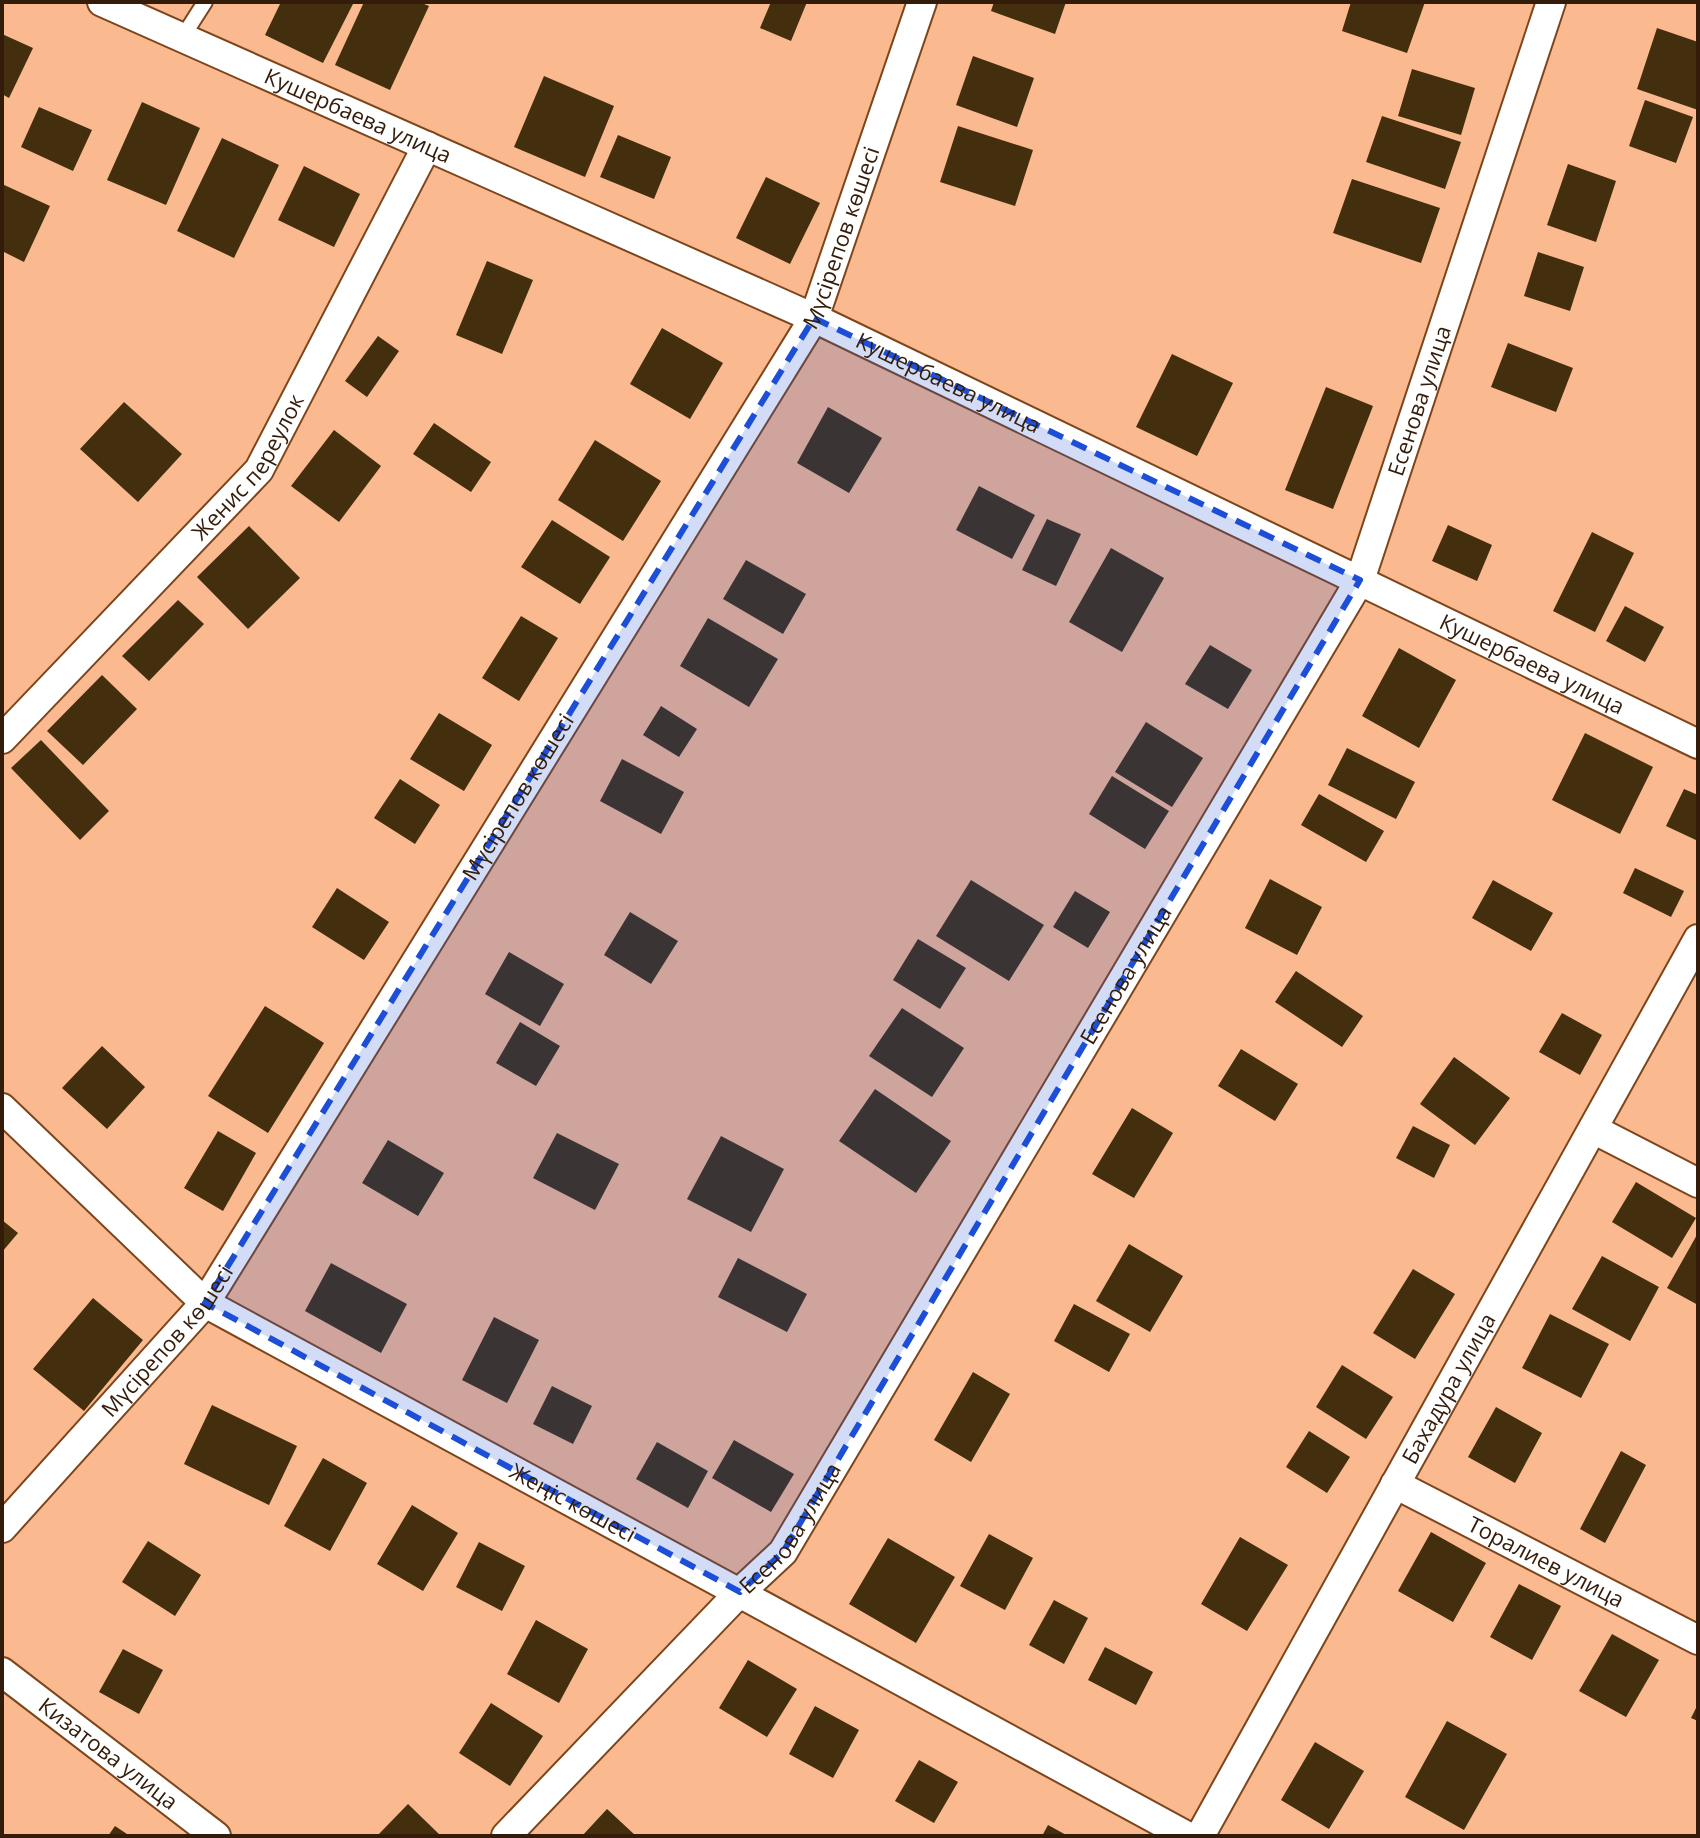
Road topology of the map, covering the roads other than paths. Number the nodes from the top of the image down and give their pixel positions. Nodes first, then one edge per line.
1 (102, 2) edge
2 (205, 2) edge
3 (922, 2) edge
4 (1551, 2) edge
5 (182, 38) junction
6 (427, 146) junction
7 (814, 318) junction
8 (1360, 580) junction
9 (2, 739) edge
10 (1698, 744) edge
11 (1698, 939) edge
12 (2, 1108) edge
13 (1593, 1129) junction
14 (1698, 1183) edge
15 (205, 1303) junction
16 (1395, 1484) junction
17 (2, 1528) edge
18 (740, 1592) junction
19 (1698, 1640) edge
20 (2, 1672) edge
21 (216, 1836) edge
22 (506, 1836) edge
23 (1187, 1836) edge
24 (1200, 1836) edge

1 - 5 street, Кушербаева улица
2 - 5 lane
3 - 7 street, Мүсірепов көшесі
4 - 8 street, Есенова улица
5 - 6 street, Кушербаева улица
6 - 7 street, Кушербаева улица
6 - 9 street, Женис переулок
7 - 8 street, Кушербаева улица
7 - 15 street, Мүсірепов көшесі
8 - 10 street, Кушербаева улица
8 - 18 street, Есенова улица
11 - 13 street, Бахадура улица
12 - 15 street, Жеңіс көшесі
13 - 14 street
13 - 16 street, Бахадура улица
15 - 17 street, Мүсірепов көшесі
15 - 18 street, Жеңіс көшесі
16 - 19 street, Торалиев улица
16 - 24 street, Бахадура улица
18 - 22 street, Есенова улица
18 - 23 street, Жеңіс көшесі
20 - 21 street, Кизатова улица

